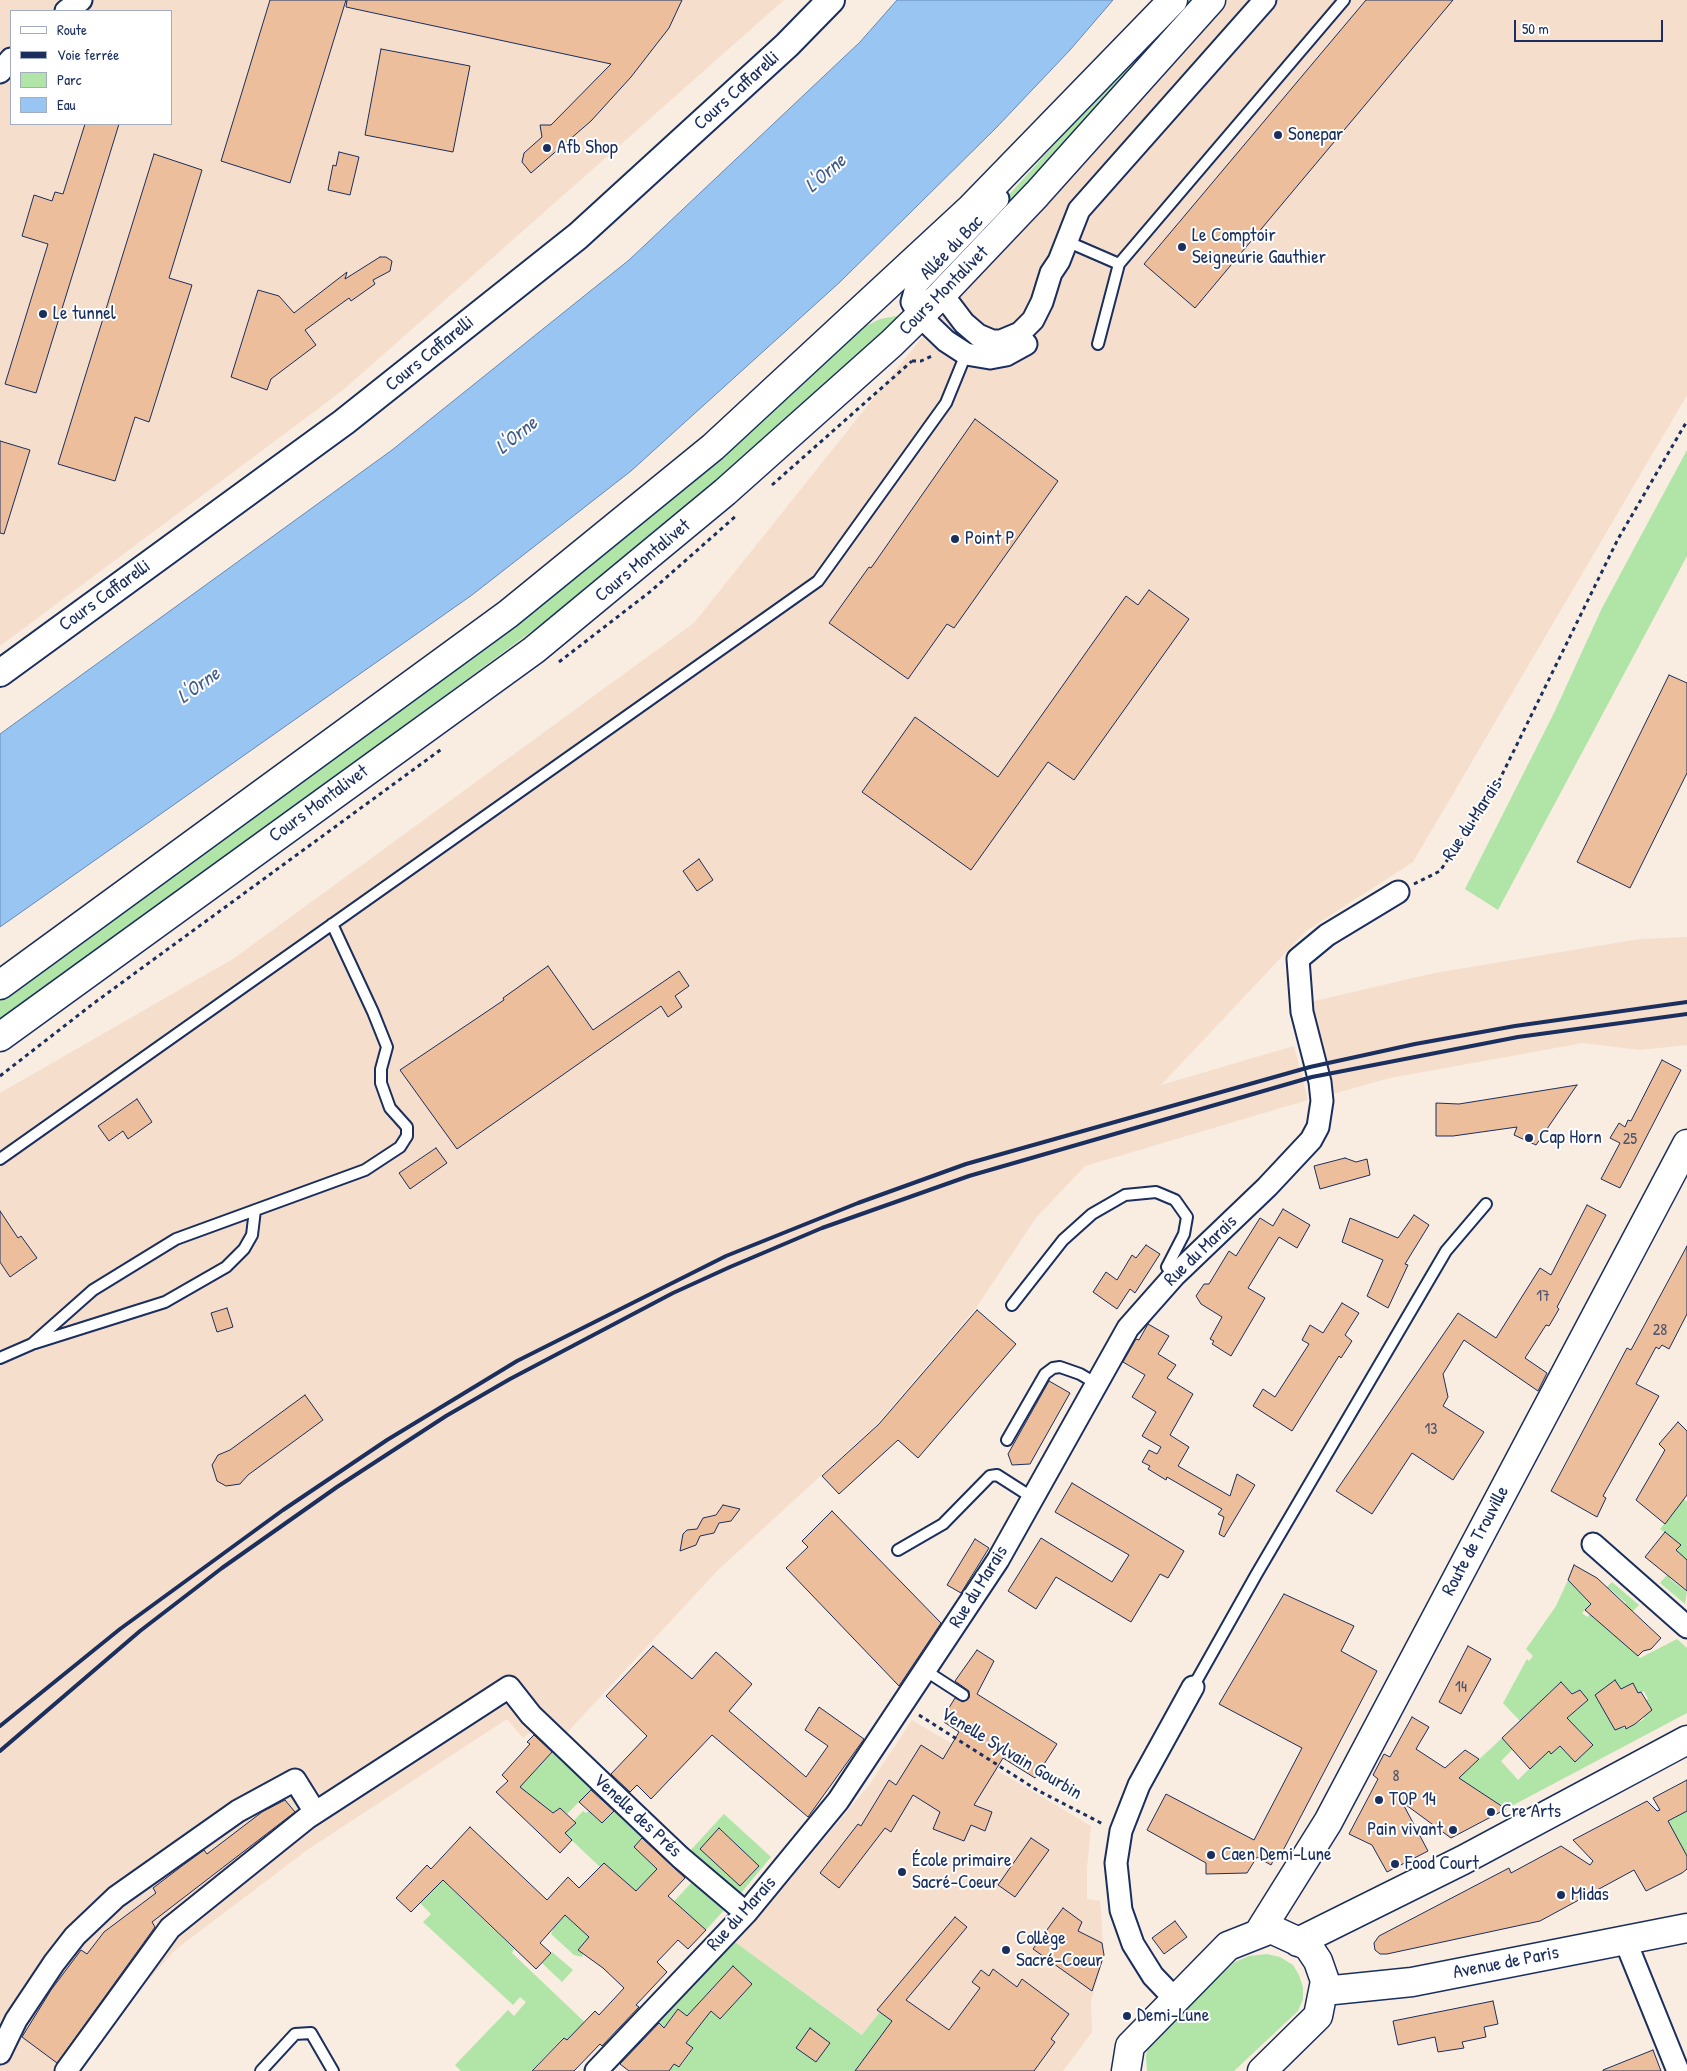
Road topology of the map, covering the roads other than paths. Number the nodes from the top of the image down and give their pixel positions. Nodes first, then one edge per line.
1 (81, 0) edge
2 (831, 0) edge
3 (1173, 0) edge
4 (1211, 0) edge
5 (1265, 0) edge
6 (1344, 0) edge
7 (67, 10) edge
8 (10, 60) edge
9 (0, 72) edge
10 (1003, 175) junction
11 (1066, 241) junction
12 (1058, 261) junction
13 (1119, 264) junction
14 (942, 294) junction
15 (920, 316) junction
16 (1098, 344) dead end
17 (966, 354) junction
18 (0, 673) edge
19 (1398, 892) road end
20 (332, 924) junction
21 (0, 986) edge
22 (0, 1037) edge
23 (1687, 1144) edge
24 (0, 1159) edge
25 (1486, 1204) dead end
26 (255, 1210) junction
27 (1174, 1276) junction
28 (1012, 1305) dead end
29 (32, 1344) junction
30 (0, 1358) edge
31 (1097, 1384) junction
32 (1007, 1440) dead end
33 (1033, 1498) junction
34 (1593, 1544) dead end
35 (898, 1550) dead end
36 (1687, 1627) edge
37 (926, 1671) junction
38 (1193, 1687) joint
39 (963, 1695) dead end
40 (1687, 1740) edge
41 (315, 1812) junction
42 (1313, 1847) junction
43 (746, 1914) junction
44 (1687, 1928) edge
45 (1258, 1934) junction
46 (1293, 1939) junction
47 (1625, 1940) junction
48 (1324, 1991) junction
49 (1174, 1998) junction
50 (0, 2053) edge
51 (1124, 2070) edge
52 (66, 2071) edge
53 (261, 2071) edge
54 (333, 2071) edge
55 (596, 2071) edge
56 (1262, 2071) edge
57 (1678, 2071) edge

1 - 7 street
2 - 18 street, Cours Caffarelli
3 - 10 main road, Cours Montalivet
4 - 14 main road, Cours Montalivet
5 - 11 street, Allée du Bac
6 - 13 lane
8 - 9 street
10 - 15 street, Allée du Bac
10 - 21 main road, Cours Montalivet
11 - 12 street, Allée du Bac
11 - 13 lane
12 - 14 street, Allée du Bac
12 - 17 street, Allée du Bac
13 - 16 lane
14 - 15 main road, Cours Montalivet
15 - 17 street, Allée du Bac
15 - 22 main road, Cours Montalivet
17 - 20 lane
19 - 27 street, Rue du Marais
20 - 24 lane
20 - 26 lane
23 - 42 main road, Route de Trouville
25 - 38 lane
26 - 29 lane
26 - 29 lane
27 - 28 lane
27 - 31 street, Rue du Marais
29 - 30 lane
31 - 32 lane
31 - 33 street, Rue du Marais
33 - 35 lane
33 - 37 street, Rue du Marais
34 - 36 street
37 - 39 lane
37 - 43 street, Rue du Marais
38 - 49 street
40 - 46 main road
41 - 43 street, Venelle des Prés
41 - 50 street
41 - 52 street
42 - 45 main road, Route de Trouville
42 - 46 main road
43 - 55 street, Rue du Marais
44 - 47 main road, Avenue de Paris
45 - 46 main road
45 - 49 main road
46 - 48 main road
47 - 48 main road, Avenue de Paris
47 - 57 street
48 - 56 main road
49 - 51 main road
53 - 54 lane

